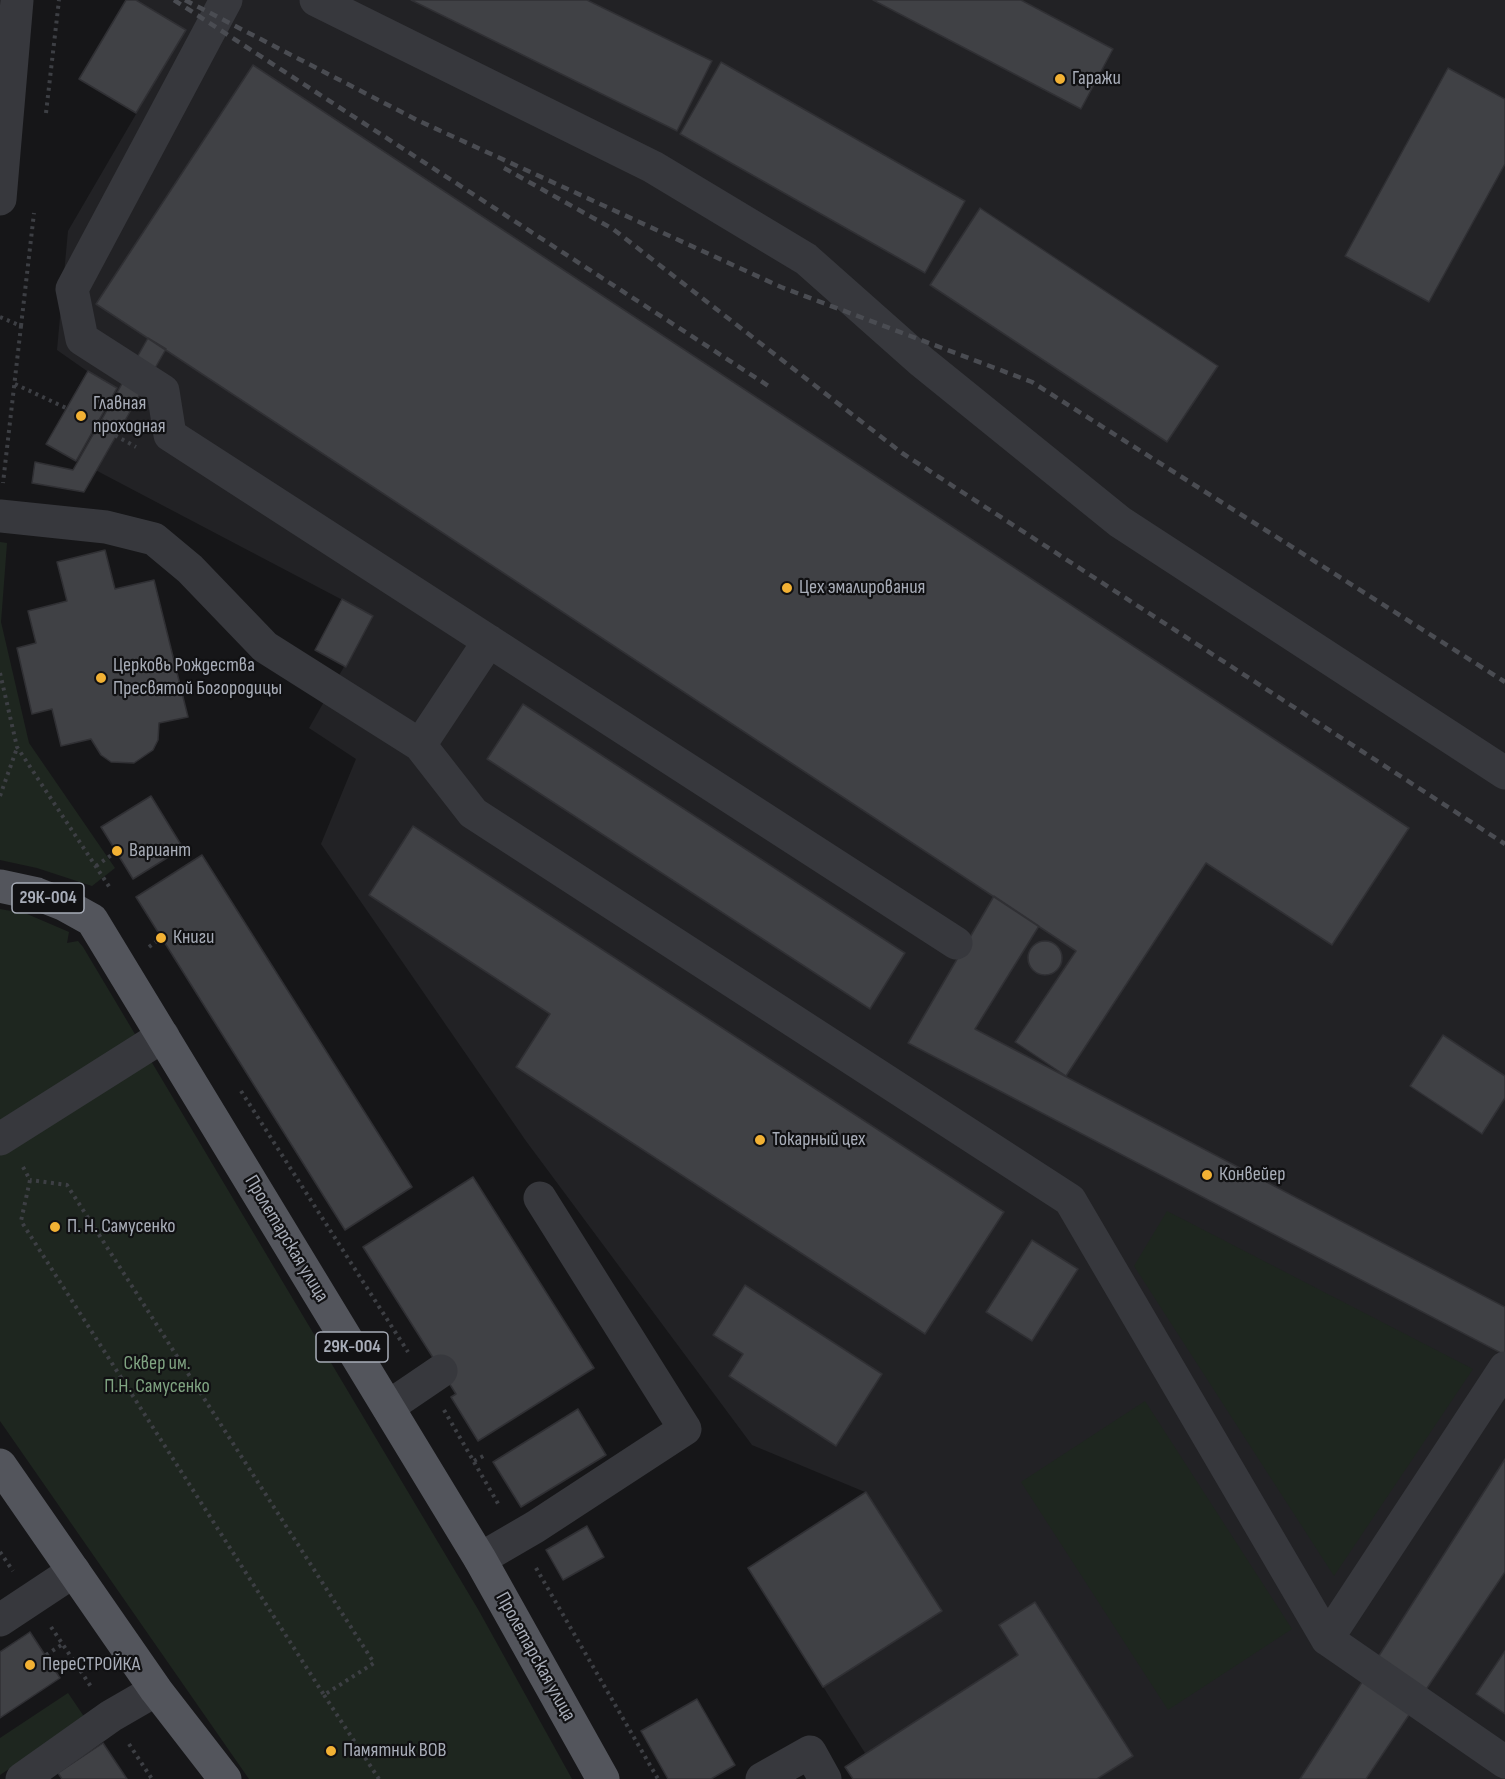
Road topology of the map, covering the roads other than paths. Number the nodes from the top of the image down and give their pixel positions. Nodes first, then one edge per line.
1 (17, 0) edge
2 (226, 0) edge
3 (316, 0) edge
4 (0, 199) edge
5 (1, 502) edge
6 (489, 641) junction
7 (420, 745) junction
8 (1505, 773) edge
9 (0, 886) edge
10 (956, 943) dead end
11 (163, 1036) junction
12 (0, 1139) edge
13 (540, 1198) dead end
14 (1505, 1368) edge
15 (434, 1376) road end
16 (388, 1407) junction
17 (0, 1465) edge
18 (480, 1559) junction
19 (74, 1571) junction
20 (0, 1620) edge
21 (1327, 1639) junction
22 (156, 1690) junction
23 (1505, 1762) edge
24 (22, 1779) edge
25 (225, 1779) edge
26 (603, 1779) edge
27 (762, 1779) edge
28 (825, 1779) edge

1 - 4 street
2 - 6 street
3 - 8 street
5 - 7 street
6 - 7 street
6 - 10 street
7 - 21 street
9 - 11 main road, Пролетарская улица / 29К-004
11 - 12 street
11 - 16 main road, Пролетарская улица / 29К-004
13 - 18 street
14 - 21 street
15 - 16 street
16 - 18 main road, Пролетарская улица / 29К-004
17 - 19 main road
18 - 26 main road, Пролетарская улица / 29К-004
19 - 20 street
19 - 22 main road
21 - 23 street
22 - 24 street
22 - 25 main road
27 - 28 street

